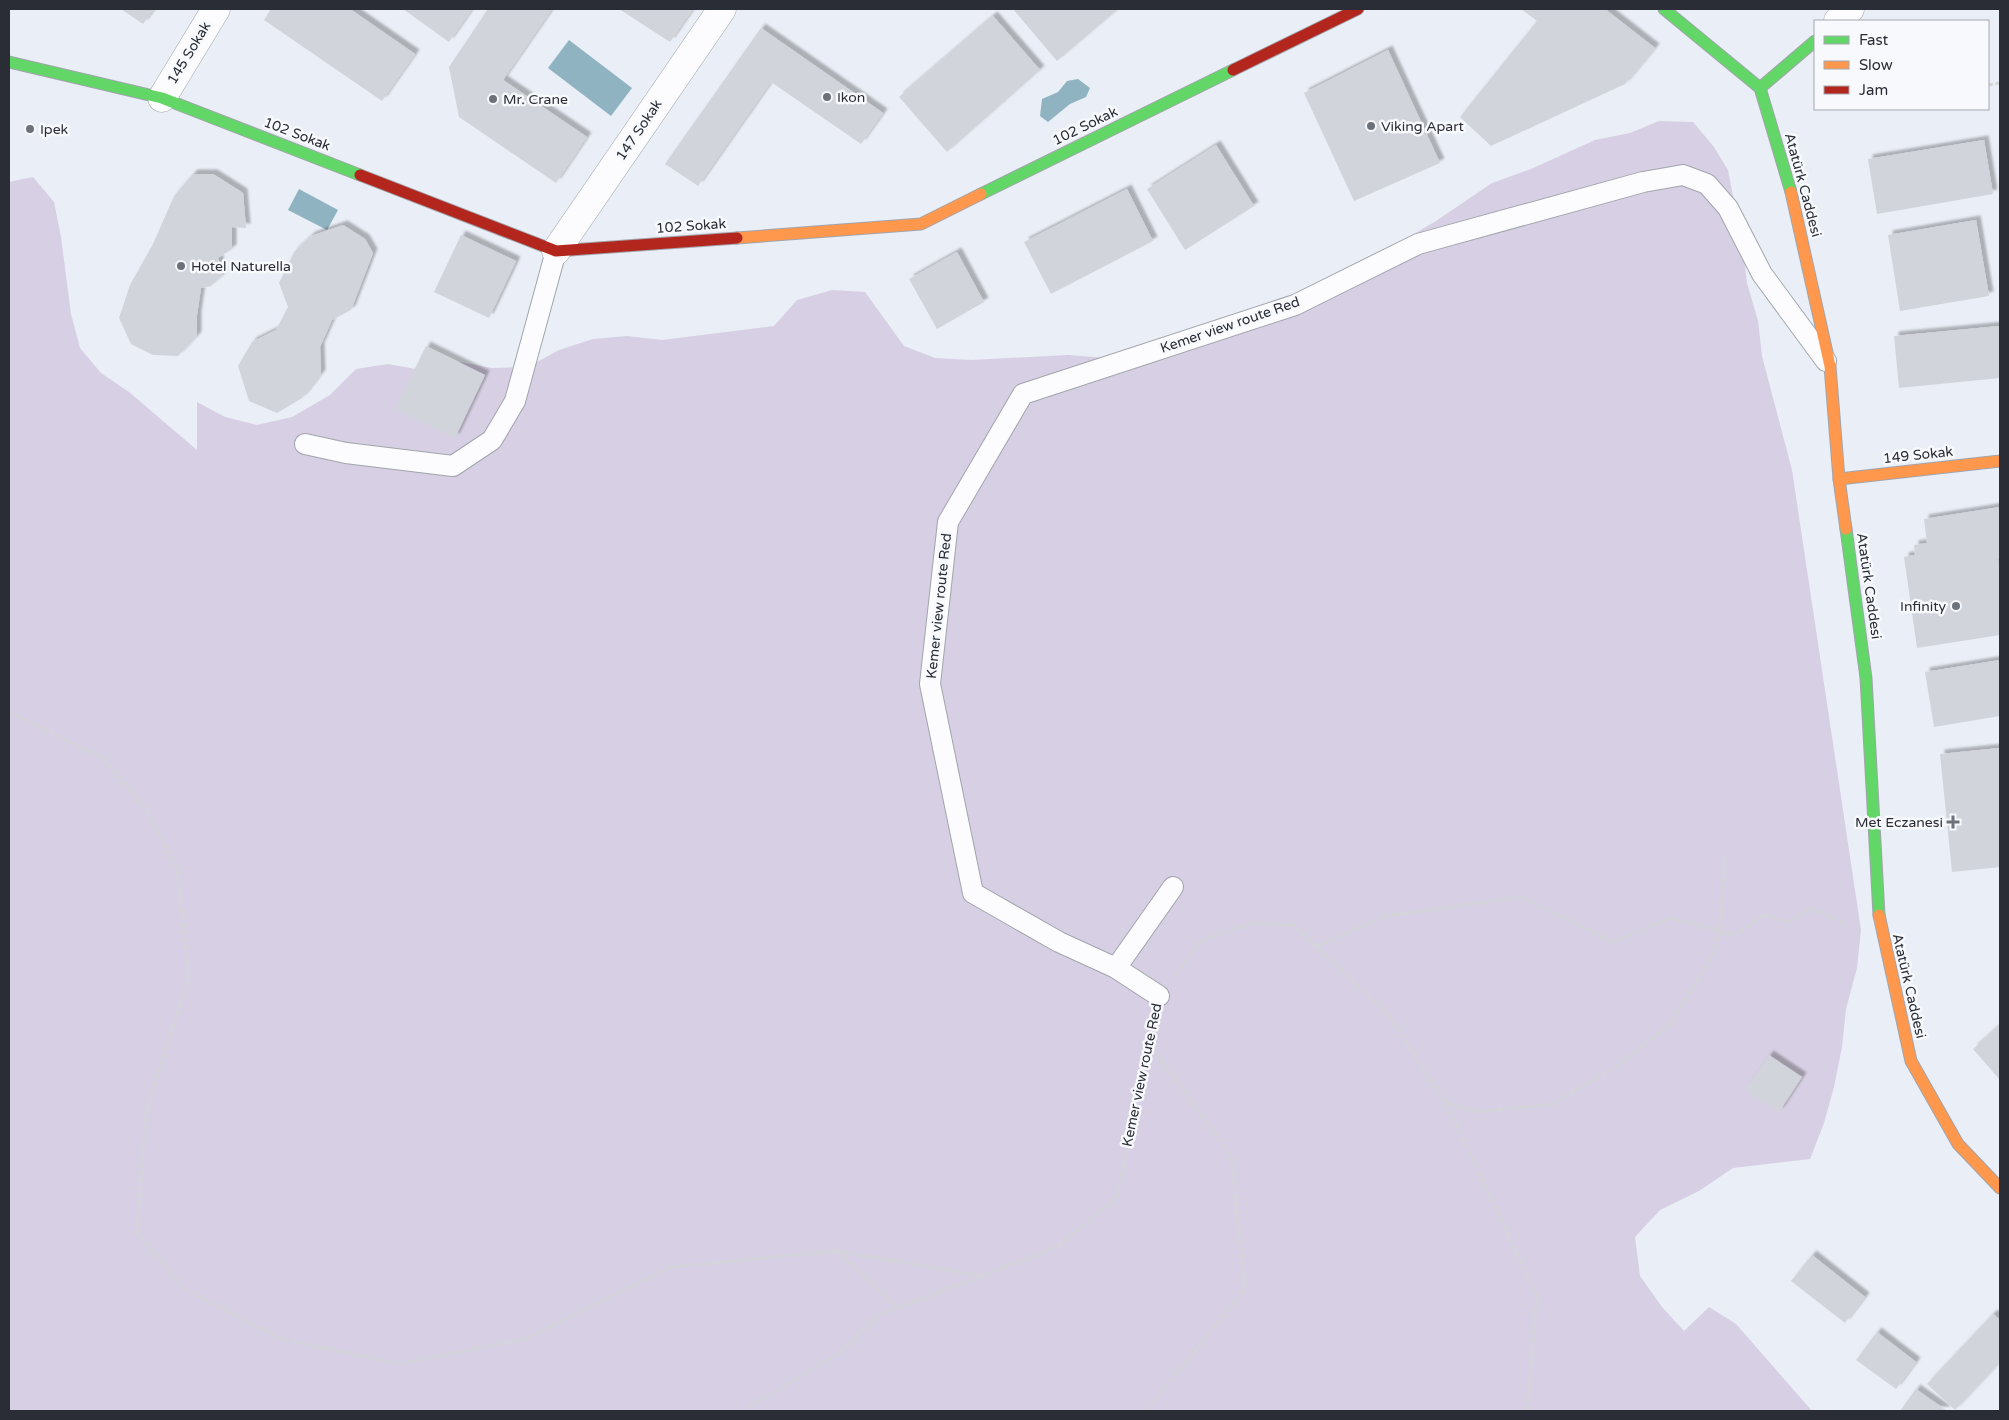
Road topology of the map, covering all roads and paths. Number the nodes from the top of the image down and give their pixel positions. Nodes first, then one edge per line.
1 (216, 9) edge
2 (722, 9) edge
3 (1358, 9) edge
4 (1664, 9) edge
5 (1850, 9) edge
6 (1839, 20) edge
7 (1814, 42) edge
8 (9, 62) edge
9 (1760, 88) junction
10 (162, 98) junction
11 (556, 251) junction
12 (1830, 366) junction
13 (305, 444) dead end
14 (2000, 461) edge
15 (1839, 479) junction
16 (9, 712) edge
17 (1725, 857) dead end
18 (1173, 887) dead end
19 (1879, 921) junction
20 (1720, 931) junction
21 (1316, 946) junction
22 (1116, 968) junction
23 (1159, 996) junction
24 (1149, 1043) junction
25 (1446, 1102) junction
26 (2000, 1188) edge
27 (836, 1251) junction
28 (982, 1276) junction
29 (898, 1308) junction
30 (743, 1411) edge
31 (1146, 1411) edge
32 (1527, 1411) edge

1 - 10 street, 145 Sokak
2 - 11 street, 147 Sokak
3 - 11 street, 102 Sokak
4 - 9 street
5 - 6 street
7 - 9 street
8 - 10 street, 102 Sokak
9 - 12 street, Atatürk Caddesi
10 - 11 street, 102 Sokak
11 - 13 lane
12 - 15 street, Atatürk Caddesi
12 - 22 lane, Kemer view route Red
14 - 15 street, 149 Sokak
15 - 19 street, Atatürk Caddesi
16 - 27 path
17 - 20 path
18 - 22 lane
19 - 20 path
19 - 26 street, Atatürk Caddesi
20 - 21 path
20 - 25 path
21 - 23 path
21 - 25 path
22 - 23 lane, Kemer view route Red
23 - 24 path, Kemer view route Red
24 - 28 path, Kemer view route Red
24 - 31 path
25 - 32 path
27 - 28 path
27 - 29 path
28 - 29 path, Kemer view route Red
29 - 30 path, Kemer view route Red

